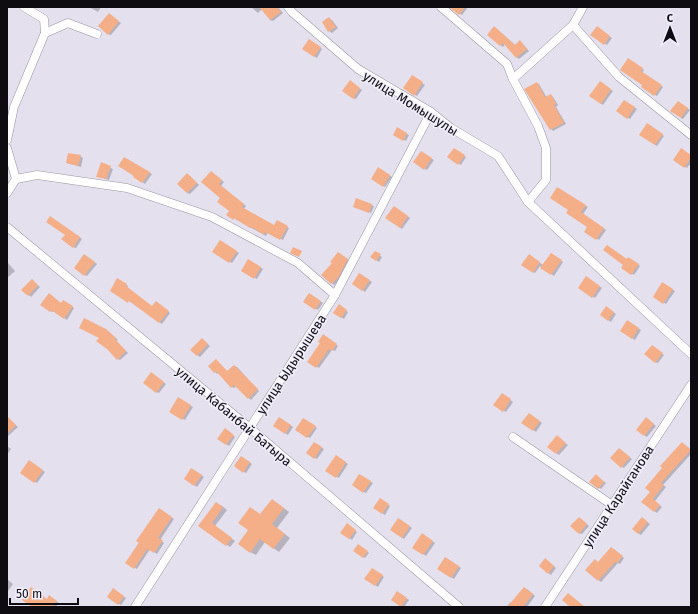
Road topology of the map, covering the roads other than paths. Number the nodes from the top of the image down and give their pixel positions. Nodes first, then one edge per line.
1 (24, 7) edge
2 (288, 7) edge
3 (441, 7) edge
4 (583, 7) edge
5 (573, 24) junction
6 (45, 33) junction
7 (97, 34) dead end
8 (513, 79) junction
9 (431, 112) junction
10 (691, 135) edge
11 (7, 140) edge
12 (7, 148) edge
13 (16, 179) junction
14 (7, 193) edge
15 (528, 202) junction
16 (7, 227) edge
17 (335, 295) junction
18 (691, 354) edge
19 (691, 385) edge
20 (250, 428) junction
21 (513, 437) dead end
22 (612, 505) junction
23 (134, 607) edge
24 (459, 607) edge
25 (545, 607) edge

1 - 6 street
2 - 9 street, улица Момышулы
3 - 8 street
4 - 5 street
5 - 8 street
5 - 10 street
6 - 7 street
6 - 11 street
8 - 15 street
9 - 15 street, улица Момышулы
9 - 17 street, улица Ыдырышева
12 - 13 street
13 - 14 street
13 - 17 street
15 - 18 street, улица Момышулы
16 - 20 street, улица Кабанбай Батыра
17 - 20 street, улица Ыдырышева
19 - 22 street, улица Карайганова
20 - 23 street, улица Ыдырышева
20 - 24 street, улица Кабанбай Батыра
21 - 22 street
22 - 25 street, улица Карайганова

